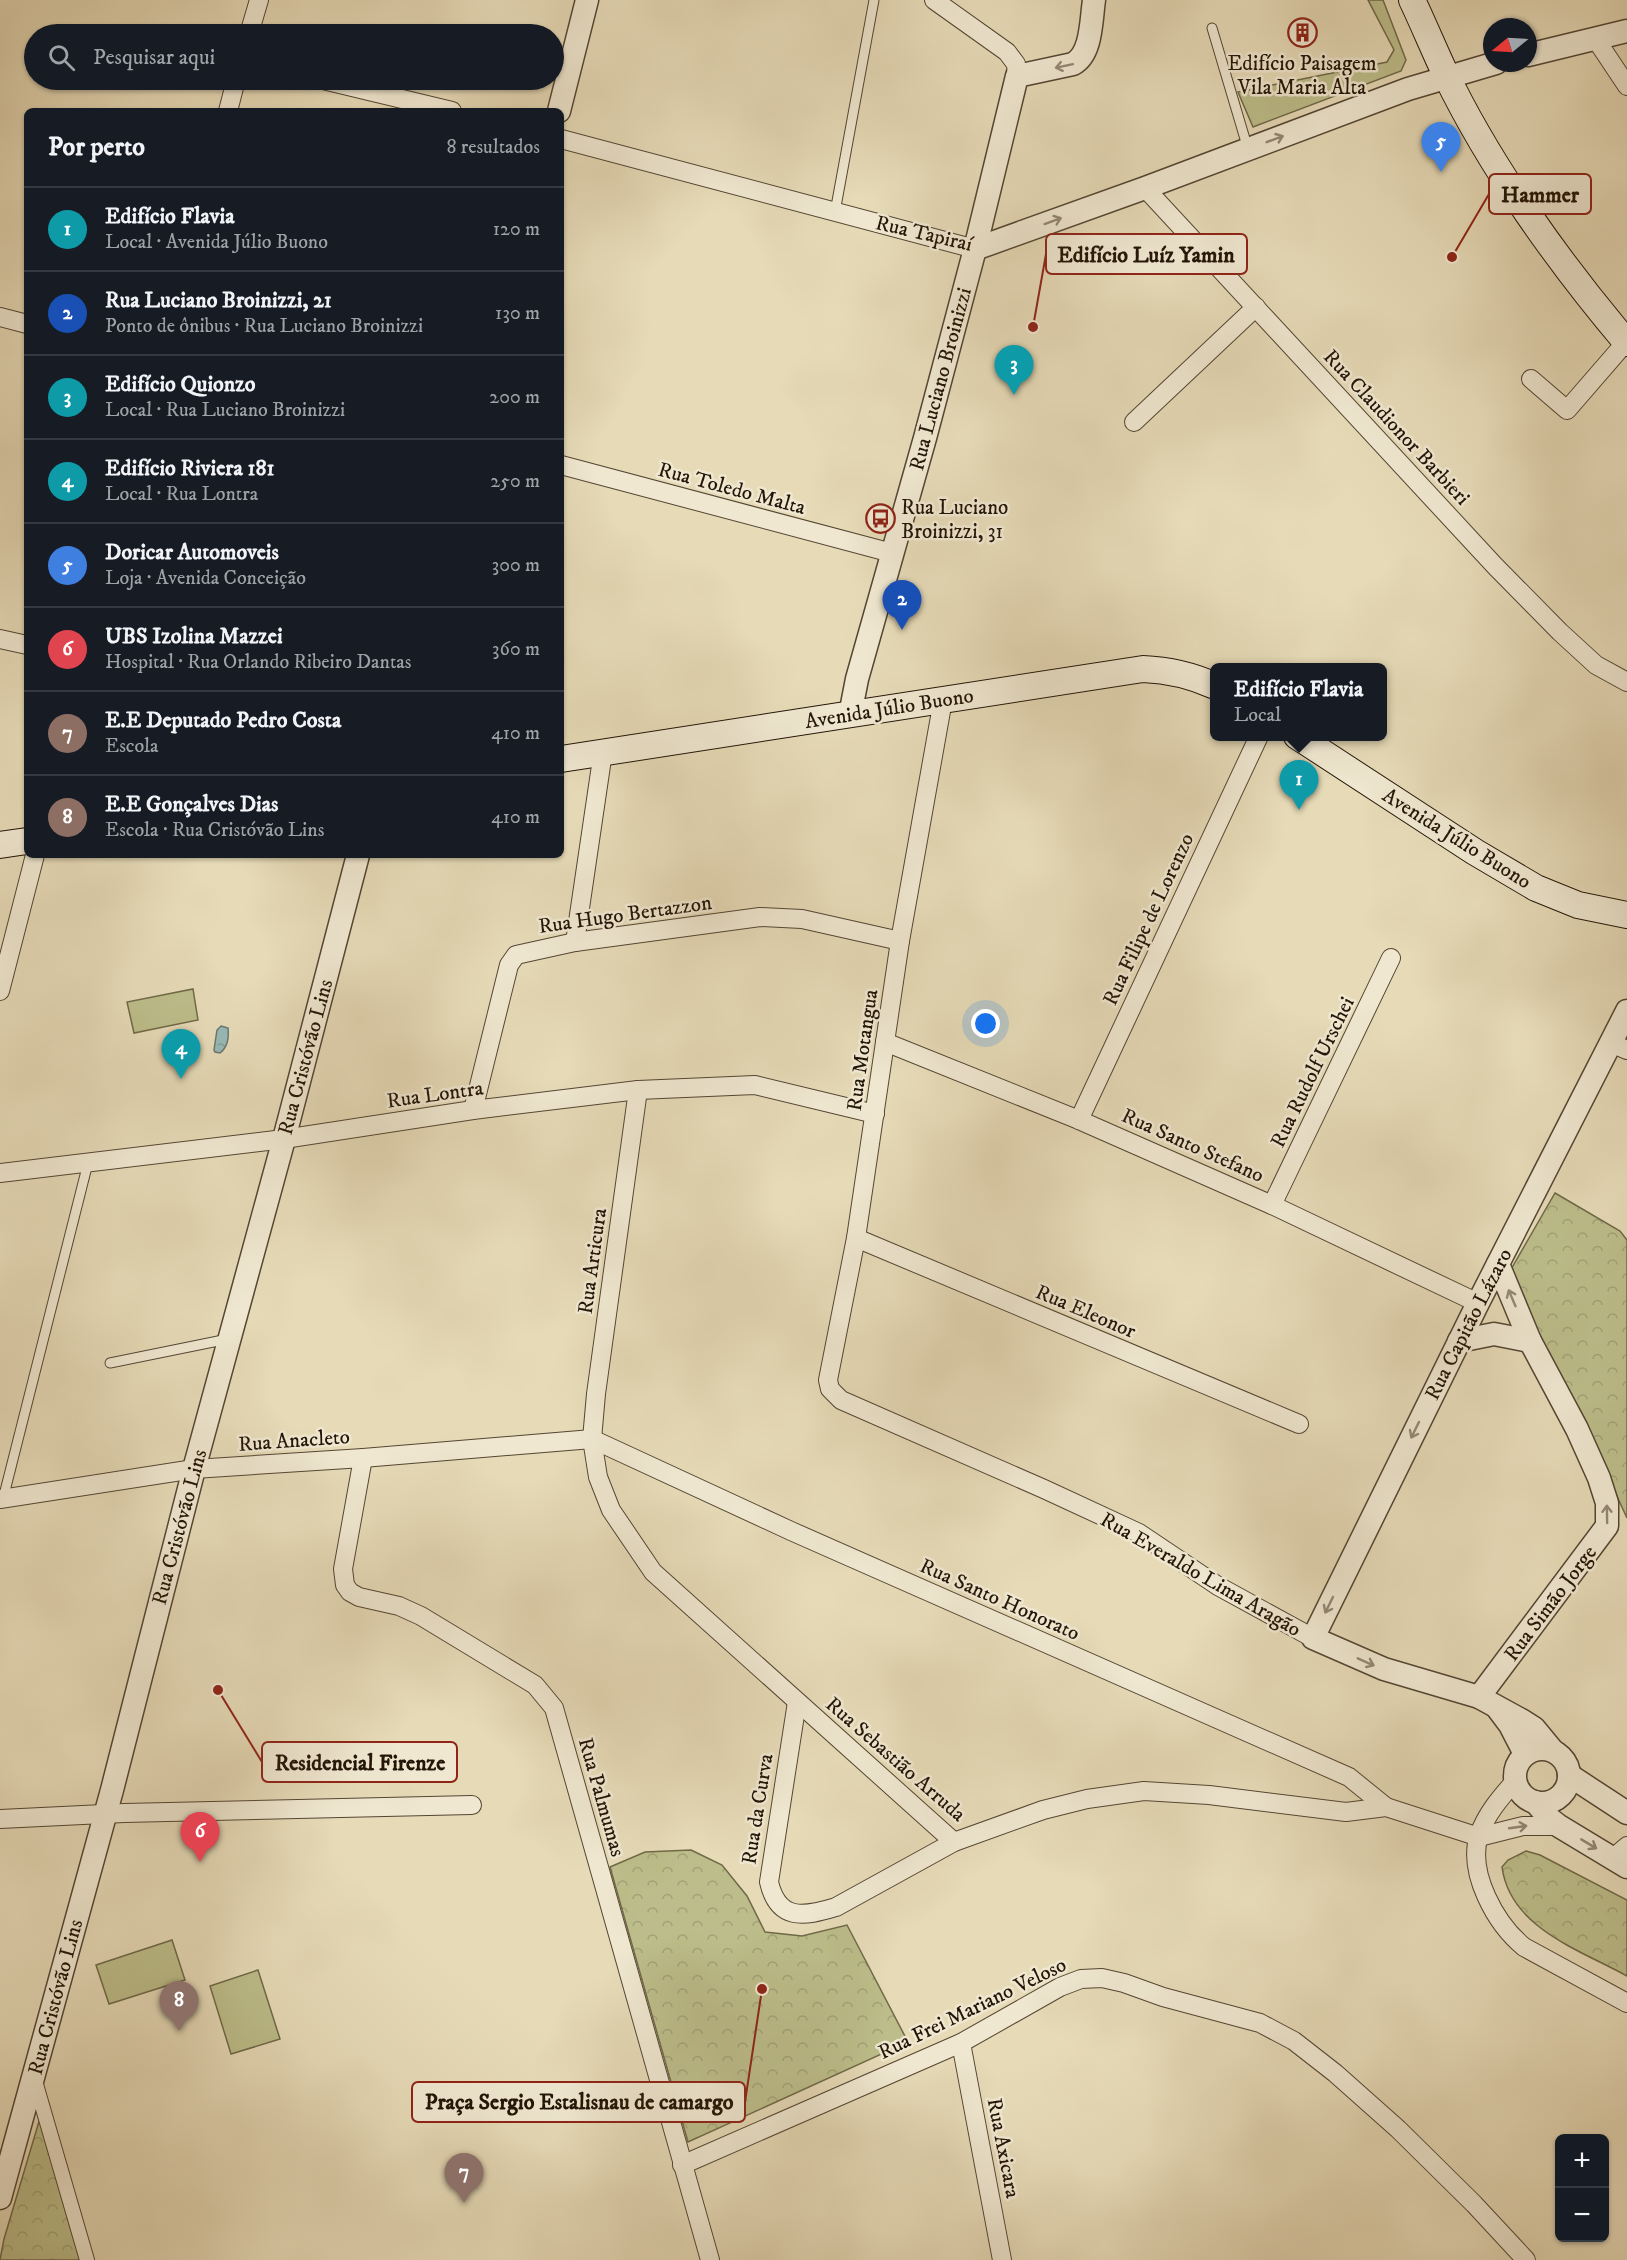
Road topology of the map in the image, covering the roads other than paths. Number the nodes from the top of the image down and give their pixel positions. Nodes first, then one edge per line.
1 (259, 0) edge
2 (587, 0) edge
3 (874, 0) edge
4 (934, 0) edge
5 (1094, 0) edge
6 (1412, 0) edge
7 (252, 24) edge
8 (1212, 28) dead end
9 (1627, 31) edge
10 (1595, 38) junction
11 (1537, 53) edge
12 (1483, 66) edge
13 (1017, 76) junction
14 (1447, 76) junction
15 (1627, 86) edge
16 (233, 90) edge
17 (365, 90) edge
18 (229, 108) edge
19 (440, 108) edge
20 (560, 108) edge
21 (564, 140) edge
22 (1248, 149) junction
23 (1145, 188) junction
24 (835, 212) junction
25 (982, 222) junction
26 (998, 241) junction
27 (975, 249) junction
28 (1256, 307) junction
29 (0, 317) edge
30 (24, 323) edge
31 (1627, 343) edge
32 (1531, 380) dead end
33 (1134, 422) dead end
34 (564, 466) edge
35 (892, 553) junction
36 (0, 639) edge
37 (24, 644) edge
38 (1627, 682) edge
39 (1210, 684) edge
40 (943, 700) junction
41 (850, 715) junction
42 (1257, 741) edge
43 (1305, 741) edge
44 (603, 752) junction
45 (564, 758) edge
46 (24, 841) edge
47 (0, 845) edge
48 (34, 858) edge
49 (357, 858) edge
50 (1627, 915) edge
51 (900, 941) junction
52 (575, 942) junction
53 (1391, 958) dead end
54 (0, 991) edge
55 (1627, 1011) edge
56 (885, 1042) junction
57 (1619, 1047) edge
58 (638, 1090) junction
59 (473, 1110) junction
60 (875, 1114) junction
61 (1079, 1120) junction
62 (284, 1139) junction
63 (88, 1163) junction
64 (0, 1173) edge
65 (1272, 1205) junction
66 (856, 1238) junction
67 (1498, 1264) junction
68 (1478, 1303) junction
69 (228, 1339) junction
70 (1459, 1341) junction
71 (1530, 1341) junction
72 (110, 1363) dead end
73 (841, 1401) joint
74 (1299, 1424) dead end
75 (592, 1438) junction
76 (363, 1458) junction
77 (194, 1469) junction
78 (1, 1499) edge
79 (1313, 1638) junction
80 (1479, 1697) junction
81 (796, 1702) junction
82 (1498, 1709) junction
83 (1553, 1751) junction
84 (1525, 1754) junction
85 (1569, 1775) junction
86 (1515, 1781) junction
87 (1535, 1802) junction
88 (472, 1805) dead end
89 (1386, 1807) junction
90 (1627, 1813) edge
91 (105, 1814) junction
92 (0, 1819) edge
93 (1559, 1826) junction
94 (1479, 1837) junction
95 (954, 1842) junction
96 (1622, 1857) edge
97 (1627, 2003) edge
98 (962, 2043) junction
99 (33, 2077) junction
100 (682, 2165) junction
101 (0, 2198) edge
102 (87, 2260) edge
103 (710, 2260) edge
104 (1002, 2260) edge
105 (1526, 2260) edge

1 - 7 street
2 - 20 street
3 - 24 lane
4 - 13 street
5 -> 13 street
6 - 14 main road
8 - 22 lane
9 - 10 street
10 - 11 street
10 - 15 street
12 - 14 street, Rua Tapiraí
13 - 25 street, Rua Luciano Broinizzi
22 -> 14 street, Rua Tapiraí
14 - 31 main road
16 - 18 street
17 - 19 street
21 - 24 street, Rua Tapiraí
22 - 23 street, Rua Tapiraí
26 -> 23 street, Rua Tapiraí
23 - 28 street, Rua Claudionor Barbieri
24 - 27 street, Rua Tapiraí
25 - 26 street
25 - 27 street, Rua Luciano Broinizzi
26 - 27 street, Rua Tapiraí
27 - 35 street, Rua Luciano Broinizzi
28 - 33 street
28 - 38 street, Rua Claudionor Barbieri
29 - 30 street
31 - 32 street
34 - 35 street, Rua Toledo Malta
35 - 41 street, Rua Luciano Broinizzi
36 - 37 street
39 - 40 main road, Avenida Júlio Buono
40 - 41 main road, Avenida Júlio Buono
40 - 51 street, Rua Motangua
41 - 44 main road, Avenida Júlio Buono
42 - 61 street, Rua Filipe de Lorenzo
43 - 50 main road, Avenida Júlio Buono
44 - 45 main road, Avenida Júlio Buono
44 - 52 street
46 - 47 main road
48 - 54 street
49 - 62 street, Rua Cristóvão Lins
51 - 52 street, Rua Hugo Bertazzon
51 - 56 street, Rua Motangua
52 - 59 street, Rua Hugo Bertazzon
53 - 65 street, Rua Rudolf Urschei
55 - 57 street, Rua Capitão Lázaro
56 - 60 street, Rua Motangua
56 - 61 street, Rua Santo Stefano
57 - 67 street, Rua Capitão Lázaro
58 - 59 street, Rua Lontra
58 - 60 street, Rua Lontra
58 - 75 street, Rua Articura
59 - 62 street, Rua Lontra
60 - 66 street, Rua Motangua
61 - 65 street, Rua Santo Stefano
62 - 63 street, Rua Lontra
62 - 69 street, Rua Cristóvão Lins
63 - 64 street, Rua Lontra
63 - 78 lane
65 - 68 street, Rua Santo Stefano
66 - 73 street, Rua Motangua
66 - 74 street, Rua Eleonor
67 - 68 street, Rua Capitão Lázaro
71 -> 67 street, Rua Simão Jorge
68 - 70 street, Rua Capitão Lázaro
69 - 72 lane
69 - 77 street, Rua Cristóvão Lins
70 - 71 street
70 -> 79 street, Rua Capitão Lázaro
80 -> 71 street, Rua Simão Jorge
73 - 79 street, Rua Everaldo Lima Aragão
75 - 76 street, Rua Anacleto
75 - 81 street, Rua Sebastião Arruda
75 - 89 street, Rua Santo Honorato
76 - 77 street, Rua Anacleto
76 - 100 street, Rua Palmumas
77 - 78 street, Rua Anacleto
77 - 91 street, Rua Cristóvão Lins
79 -> 80 street, Rua Everaldo Lima Aragão
80 - 82 street, Rua Everaldo Lima Aragão
81 - 95 street, Rua Sebastião Arruda
81 - 95 street, Rua da Curva
82 - 83 street, Rua Everaldo Lima Aragão
82 - 84 street, Rua Everaldo Lima Aragão
83 - 84 street
83 - 85 street
84 - 86 street
85 - 87 street
85 - 90 street
86 - 87 street
86 - 94 street
87 - 93 street
88 - 91 street
89 - 94 street, Rua Sebastião Arruda
89 - 95 street, Rua Sebastião Arruda
91 - 92 street
91 - 99 street, Rua Cristóvão Lins
94 -> 93 street
93 -> 96 street
94 - 97 street
98 - 100 street, Rua Frei Mariano Veloso
98 - 104 street, Rua Axicara
98 - 105 street, Rua Frei Mariano Veloso
99 - 101 street, Rua Cristóvão Lins
99 - 102 street
100 - 103 street, Rua Palmumas

